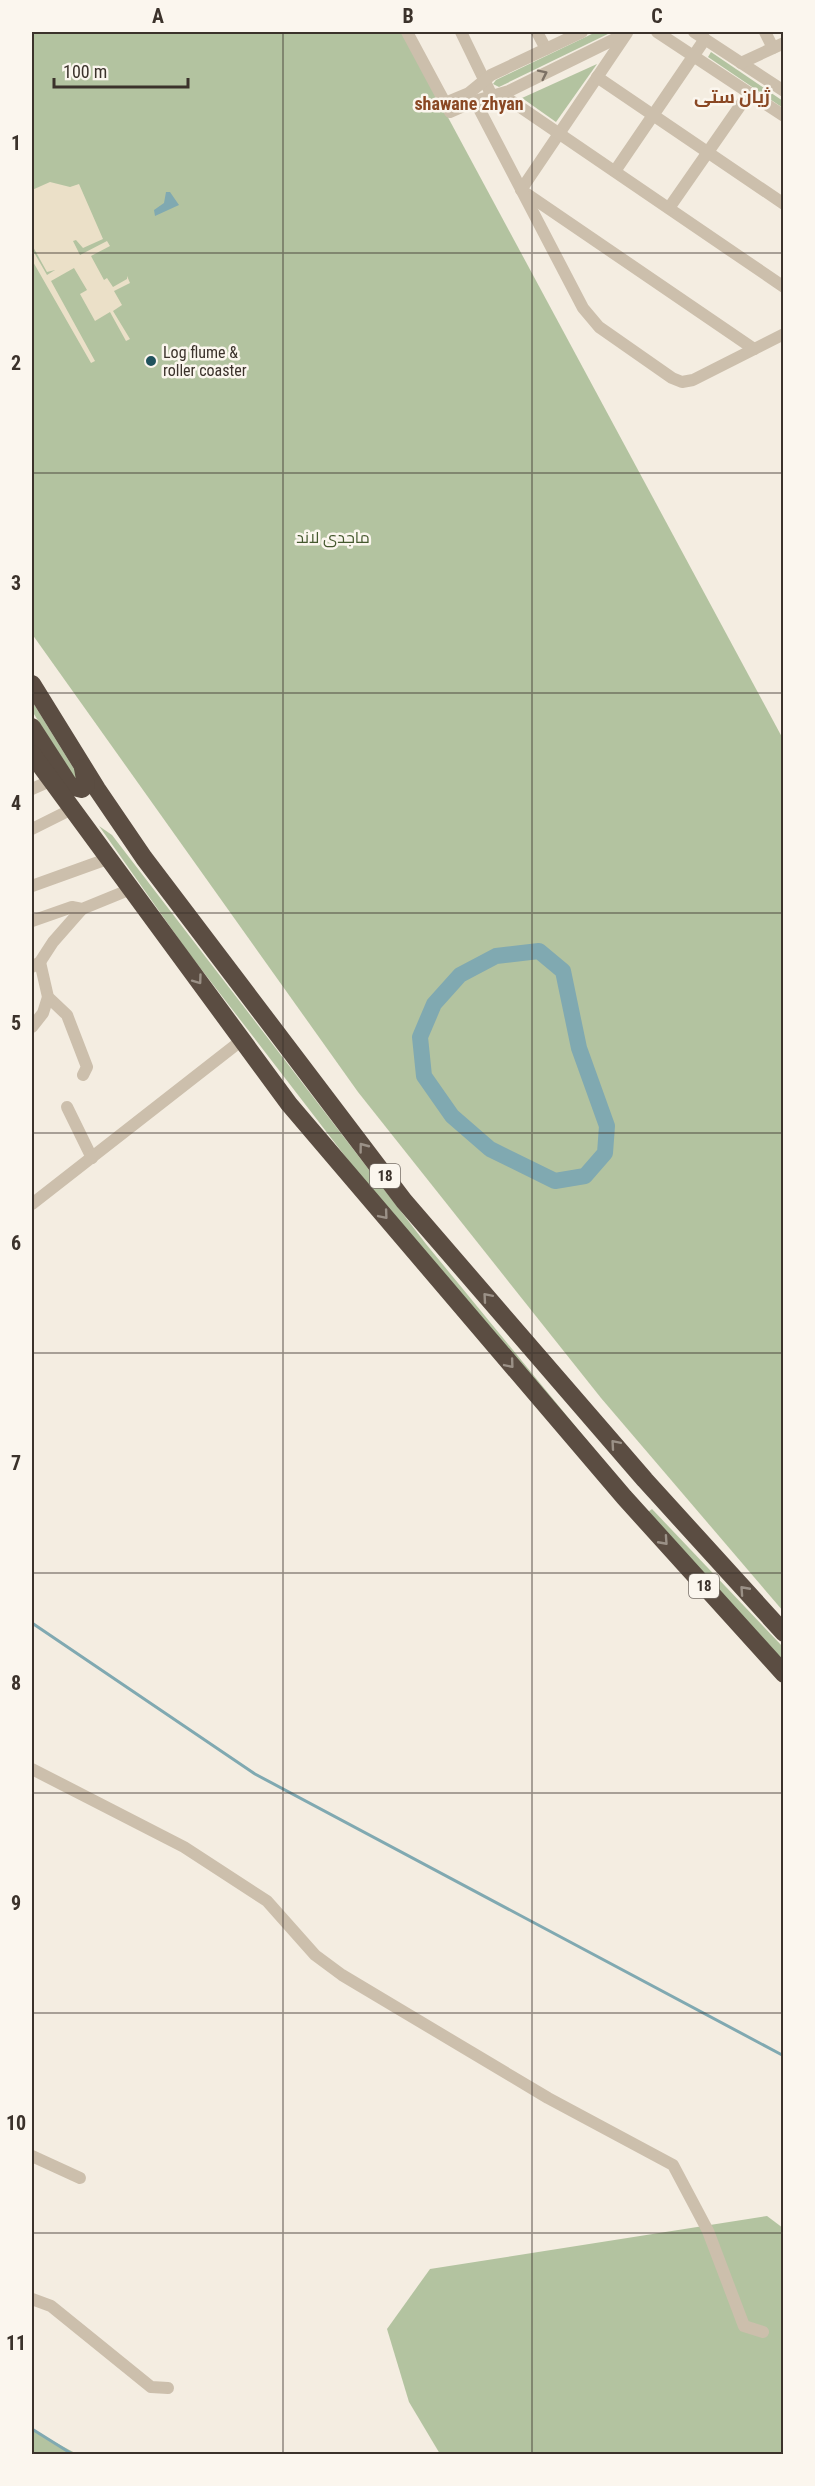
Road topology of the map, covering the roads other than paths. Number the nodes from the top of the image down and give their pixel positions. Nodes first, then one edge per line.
1 (407, 32) edge
2 (461, 32) edge
3 (537, 32) edge
4 (582, 32) edge
5 (628, 32) edge
6 (657, 32) edge
7 (694, 32) edge
8 (765, 32) edge
9 (705, 39) junction
10 (778, 46) edge
11 (546, 49) junction
12 (693, 56) junction
13 (741, 63) junction
14 (597, 77) junction
15 (484, 79) junction
16 (783, 92) edge
17 (749, 93) junction
18 (497, 95) junction
19 (475, 101) junction
20 (448, 108) junction
21 (653, 115) junction
22 (783, 116) edge
23 (559, 133) junction
24 (708, 152) junction
25 (615, 171) junction
26 (521, 190) junction
27 (783, 204) edge
28 (669, 208) junction
29 (783, 287) edge
30 (783, 334) edge
31 (754, 349) junction
32 (32, 684) edge
33 (32, 727) edge
34 (32, 754) edge
35 (82, 766) junction
36 (50, 781) junction
37 (32, 789) edge
38 (72, 809) junction
39 (116, 817) junction
40 (32, 829) edge
41 (93, 838) junction
42 (107, 859) junction
43 (32, 886) edge
44 (131, 889) junction
45 (82, 909) junction
46 (32, 921) edge
47 (36, 965) edge
48 (48, 997) junction
49 (32, 1027) edge
50 (242, 1040) junction
51 (83, 1075) dead end
52 (67, 1107) dead end
53 (92, 1158) junction
54 (32, 1204) edge
55 (645, 1480) junction
56 (624, 1497) junction
57 (783, 1633) edge
58 (783, 1674) edge
59 (32, 1769) edge
60 (32, 2157) edge
61 (80, 2178) dead end
62 (32, 2299) edge
63 (763, 2332) dead end
64 (168, 2388) dead end

1 - 20 street
2 - 15 street
3 - 11 street
4 - 11 street
5 - 14 street
18 -> 5 street
6 - 12 street
7 - 9 street
8 - 10 street
9 - 12 street
9 - 13 street
10 - 13 street
11 - 15 street
12 - 17 street
12 - 21 street
13 - 16 street
14 - 21 street
14 - 23 street
15 - 18 street
15 - 20 street
17 - 22 street
17 - 24 street
18 - 19 street
18 - 23 street
19 - 20 street
19 - 26 street
21 - 24 street
21 - 25 street
23 - 25 street
23 - 26 street
24 - 27 street
24 - 28 street
25 - 28 street
26 - 31 street
26 - 31 street
28 - 29 street
30 - 31 street
32 - 35 highway, 18
33 - 35 highway
34 - 36 highway, 18
35 - 39 highway, 18
36 - 37 street
36 - 38 highway, 18
38 - 40 street
38 - 41 highway, 18
39 - 41 highway
55 -> 39 highway, 18
41 - 42 highway, 18
42 - 43 street
42 - 44 highway, 18
44 - 45 street
44 -> 50 highway, 18
45 - 46 street
45 - 47 street
47 - 48 street
48 - 49 street
48 - 51 street
50 - 53 street
50 -> 56 highway, 18
52 - 53 street
53 - 54 street
55 - 56 highway
57 -> 55 highway, 18
56 -> 58 highway, 18
59 - 63 street
60 - 61 street
62 - 64 street

